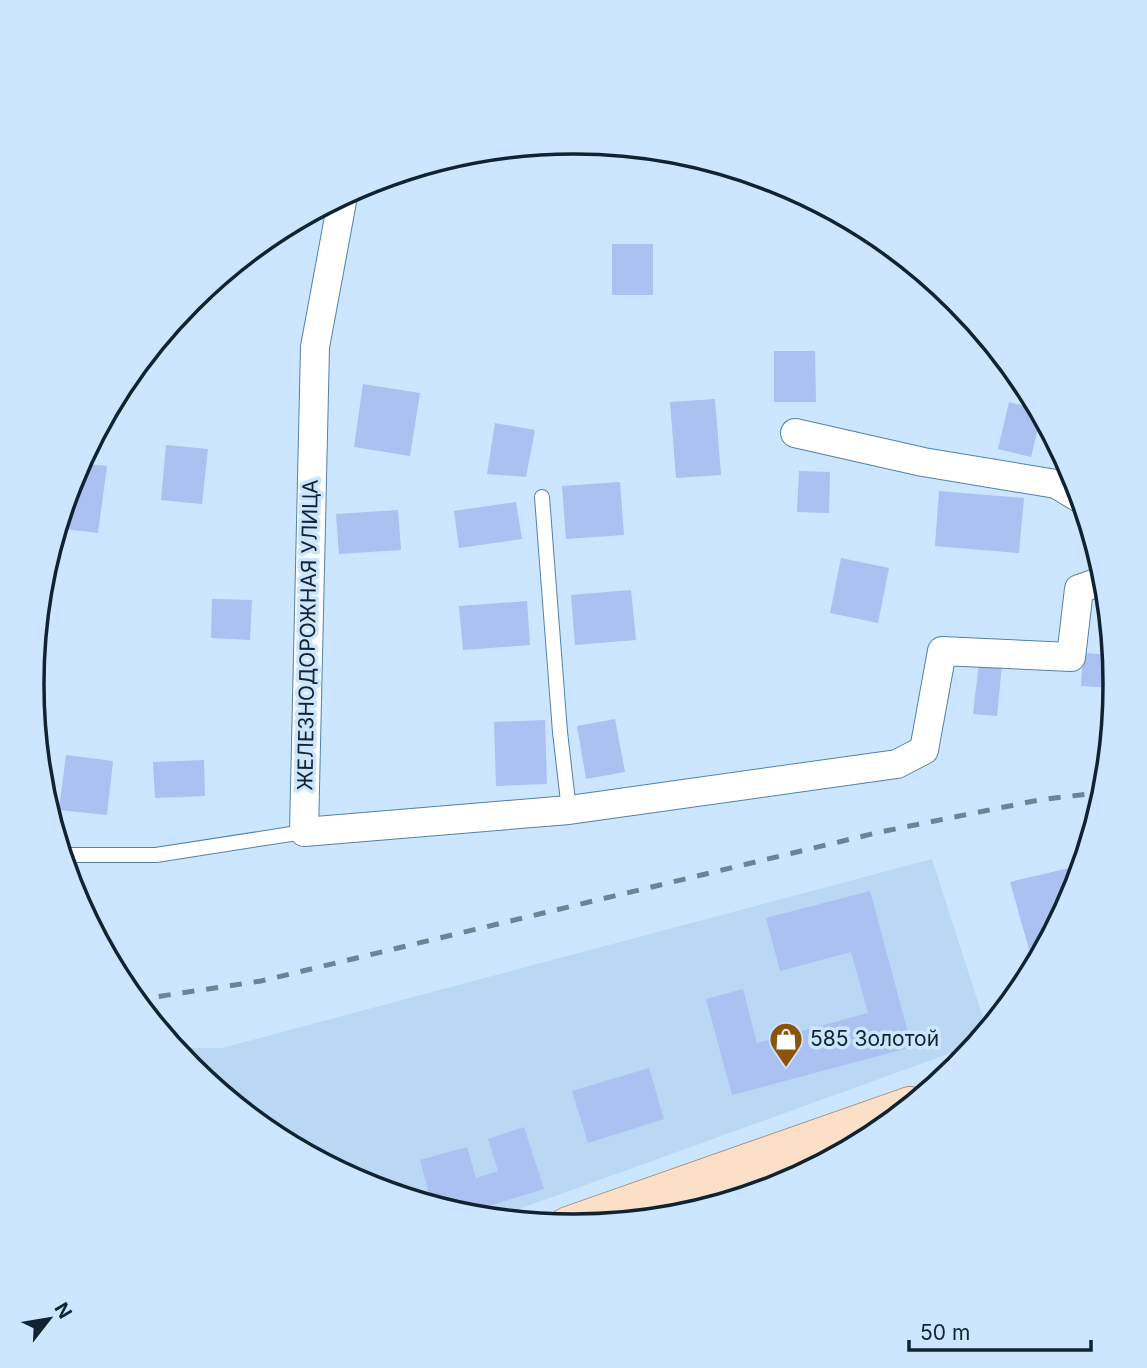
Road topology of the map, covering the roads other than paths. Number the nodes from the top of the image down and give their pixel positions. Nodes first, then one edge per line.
1 (341, 208) edge
2 (795, 433) dead end
3 (1066, 490) edge
4 (542, 497) dead end
5 (1094, 584) edge
6 (569, 810) junction
7 (304, 832) junction
8 (72, 855) edge
9 (857, 1131) edge
10 (607, 1213) edge

1 - 7 street, ЖЕЛЕЗНОДОРОЖНАЯ УЛИЦА
2 - 3 street
4 - 6 lane
5 - 6 street
6 - 7 street
7 - 8 lane
9 - 10 main road

